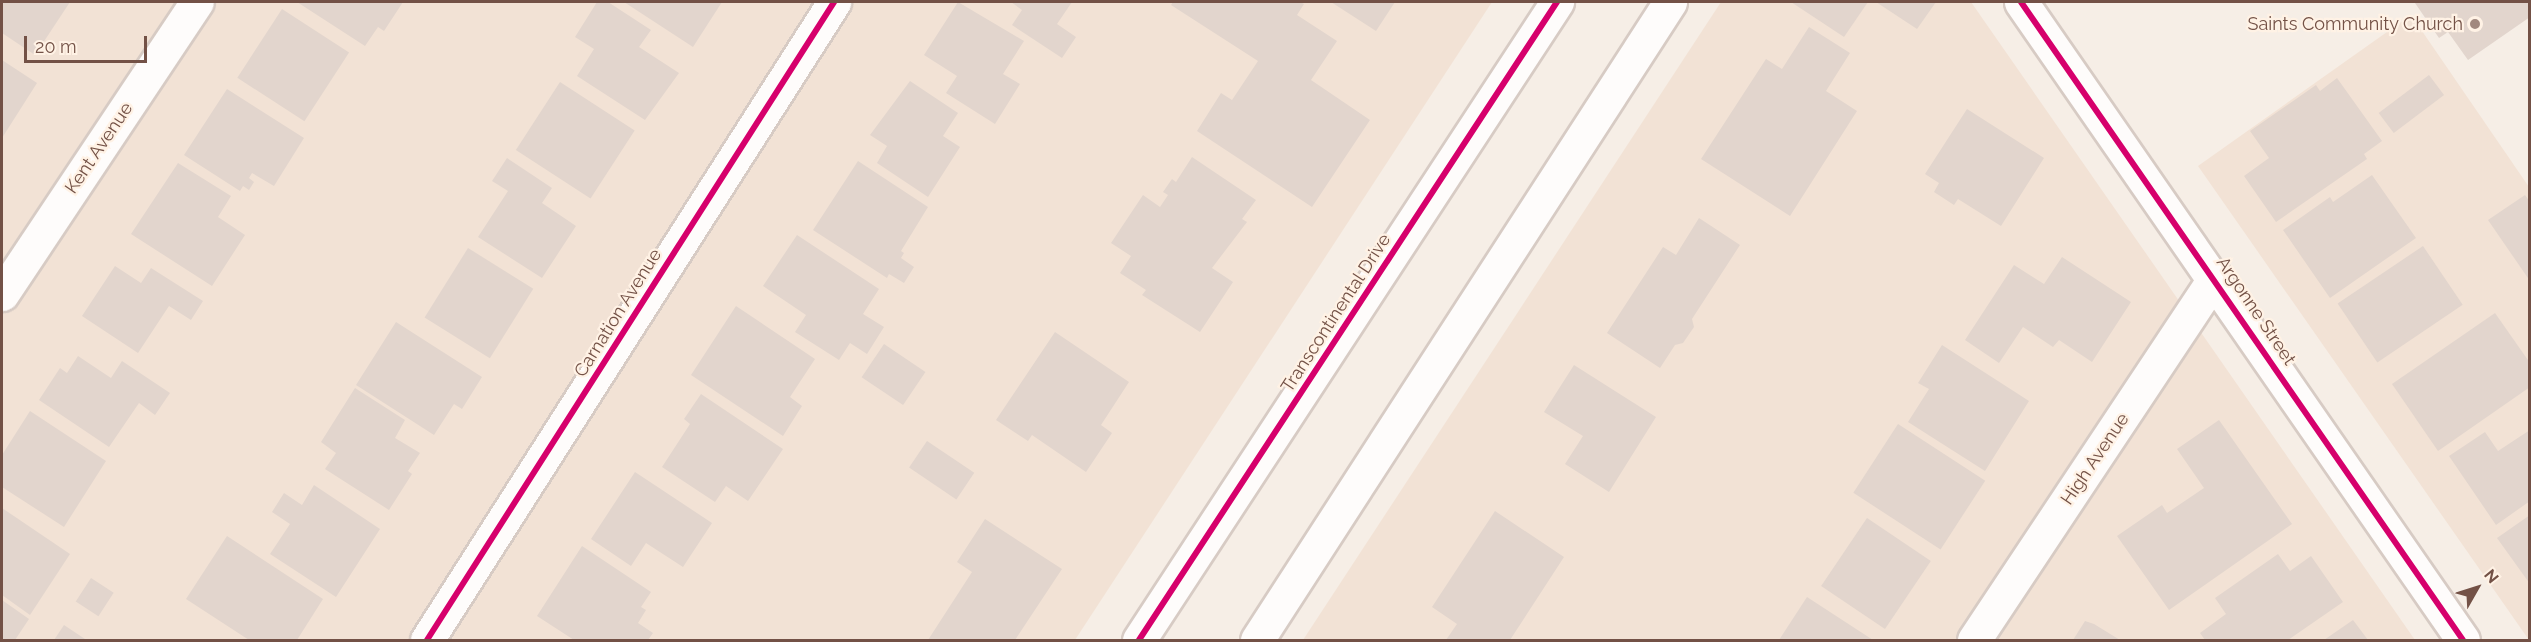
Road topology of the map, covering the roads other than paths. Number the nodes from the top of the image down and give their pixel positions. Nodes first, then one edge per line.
1 (197, 2) edge
2 (834, 2) edge
3 (1557, 2) edge
4 (1670, 2) edge
5 (2021, 2) edge
6 (2215, 277) junction
7 (2, 294) edge
8 (427, 640) edge
9 (1139, 640) edge
10 (1257, 640) edge
11 (1974, 640) edge
12 (2463, 640) edge

1 - 7 street, Kent Avenue
2 - 8 street, Carnation Avenue
3 - 9 street, Transcontinental Drive
4 - 10 street
5 - 6 street, Argonne Street
6 - 11 street, High Avenue
6 - 12 street, Argonne Street

